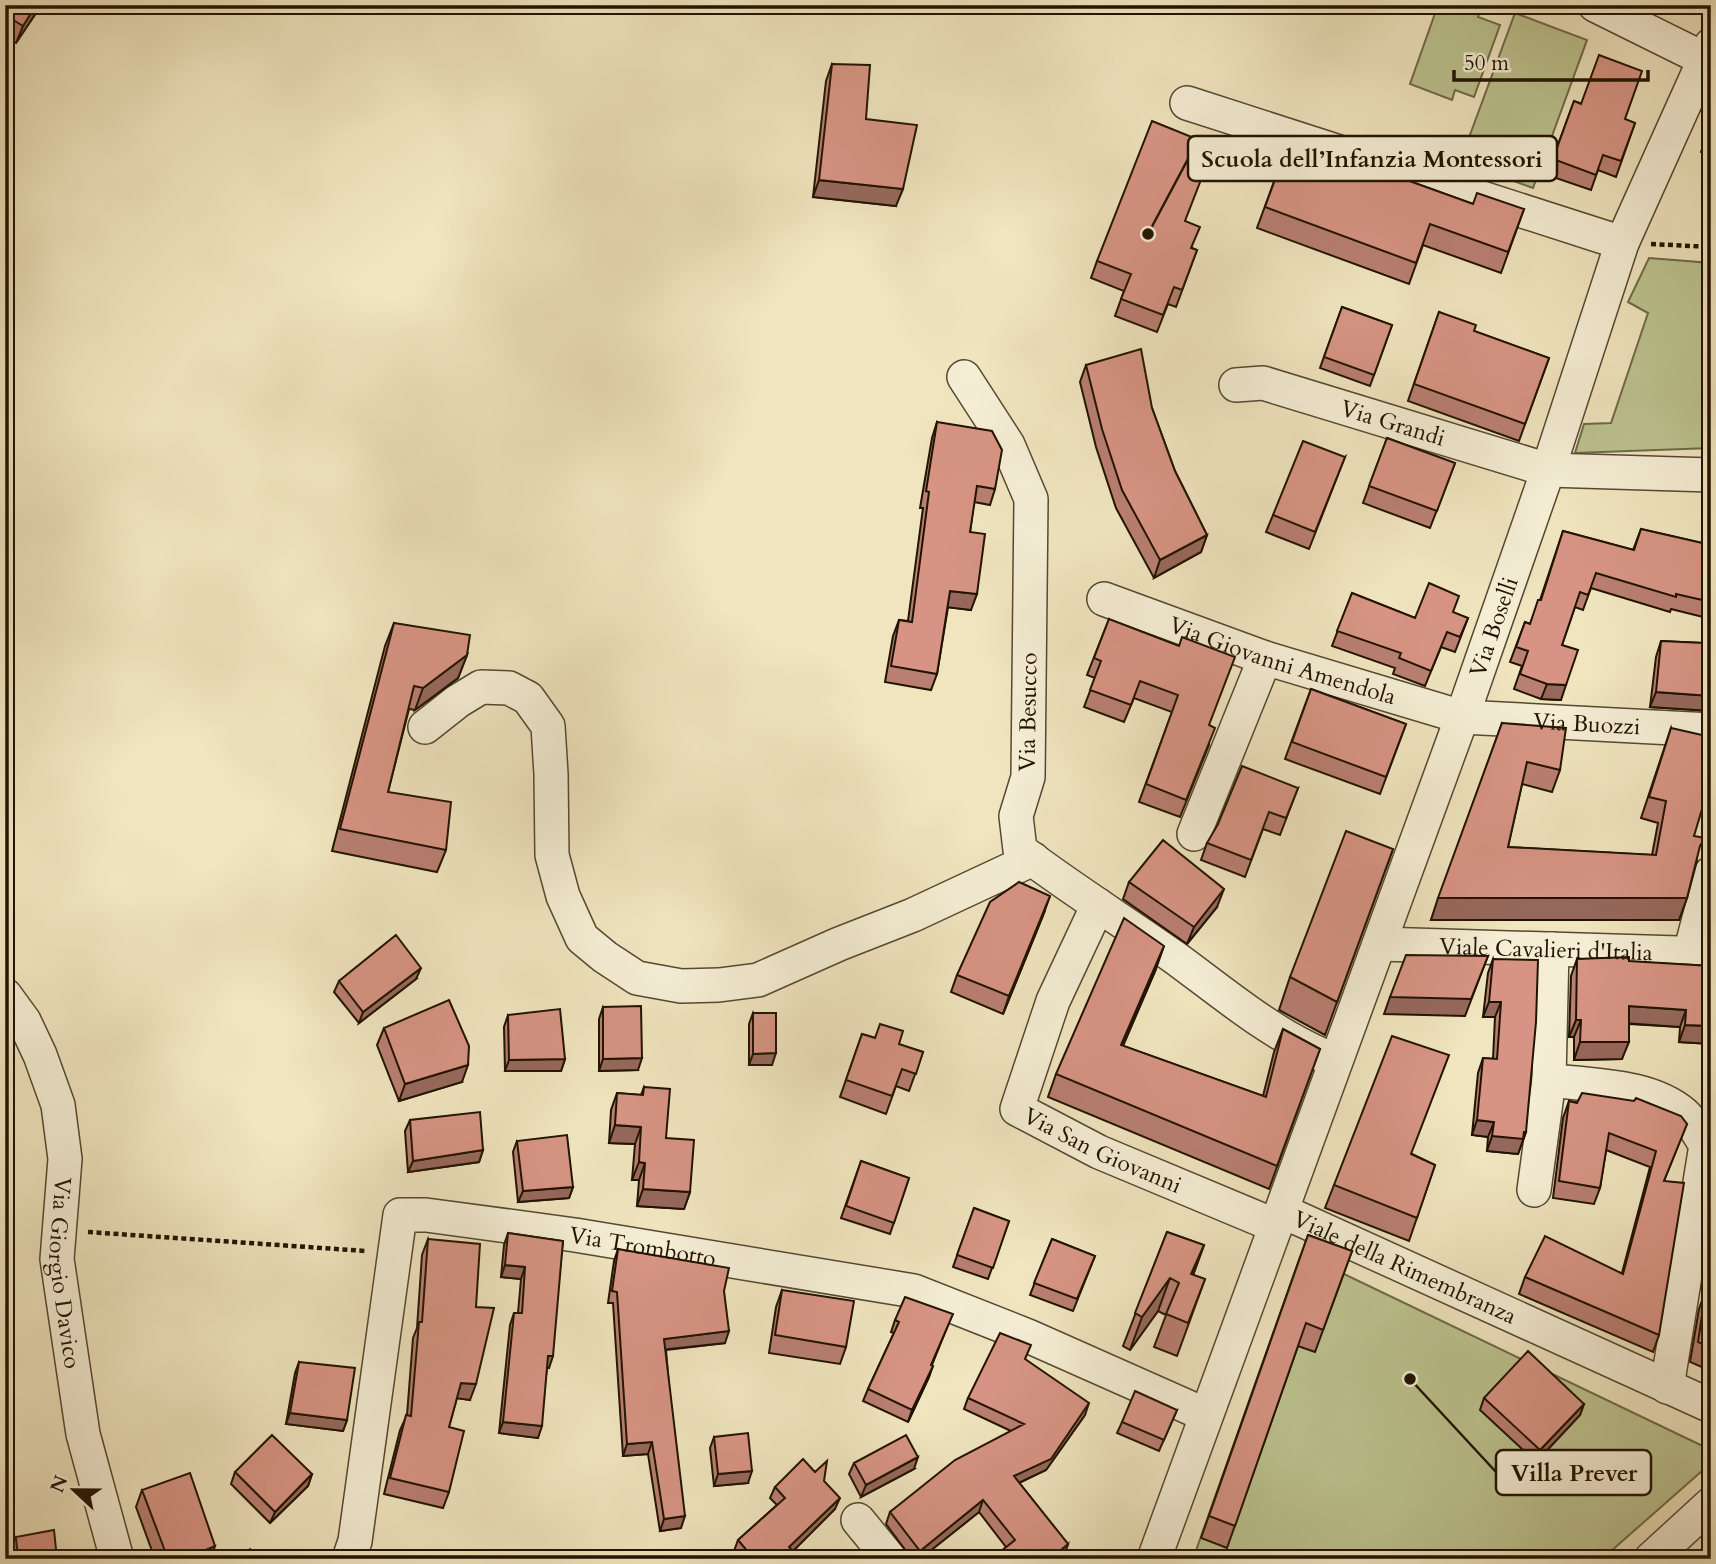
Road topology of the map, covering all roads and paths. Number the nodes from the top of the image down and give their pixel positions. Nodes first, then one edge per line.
1 (1595, 5) edge
2 (1707, 52) edge
3 (1711, 95) edge
4 (1187, 103) dead end
5 (1666, 144) junction
6 (1622, 243) junction
7 (1711, 247) edge
8 (964, 376) dead end
9 (1236, 385) dead end
10 (1548, 470) junction
11 (1711, 475) edge
12 (1104, 599) dead end
13 (1265, 658) junction
14 (1462, 717) junction
15 (425, 727) dead end
16 (1711, 730) edge
17 (1194, 834) dead end
18 (1033, 859) junction
19 (1711, 873) edge
20 (1098, 905) junction
21 (1380, 944) junction
22 (1552, 949) junction
23 (1700, 953) edge
24 (5, 995) edge
25 (1337, 1061) junction
26 (1549, 1080) junction
27 (1534, 1190) dead end
28 (1279, 1219) junction
29 (59, 1231) junction
30 (396, 1253) junction
31 (1667, 1387) junction
32 (1711, 1406) edge
33 (1206, 1415) junction
34 (1711, 1503) edge
35 (858, 1520) dead end
36 (117, 1559) edge
37 (349, 1559) edge
38 (890, 1559) edge
39 (1154, 1559) edge
40 (1651, 1559) edge

1 - 2 street
2 - 5 street, Via Boselli
3 - 5 street
4 - 6 street
5 - 6 street, Via Boselli
6 - 7 path
6 - 10 street, Via Boselli
8 - 18 street, Via Besucco
9 - 10 street, Via Grandi
10 - 11 street, Via Grandi
10 - 14 street, Via Boselli
12 - 13 street, Via Giovanni Amendola
13 - 14 street, Via Giovanni Amendola
13 - 17 street
14 - 16 street, Via Buozzi
14 - 21 street, Via Boselli
15 - 18 street
18 - 20 street, Via Besucco
19 - 23 street
20 - 25 street, Via Besucco
20 - 28 street, Via San Giovanni
21 - 22 street, Viale Cavalieri d'Italia
21 - 25 street, Via Boselli
22 - 23 street, Viale Cavalieri d'Italia
22 - 26 street
24 - 29 street, Via Giorgio Davico
25 - 28 street, Via Boselli
26 - 27 street
26 - 31 street
28 - 31 street, Viale della Rimembranza
28 - 33 street, Viale della Rimembranza
29 - 30 path
29 - 36 street, Via Giorgio Davico
30 - 33 street, Via Trombotto
30 - 37 street, Via Trombotto
31 - 32 street, Viale della Rimembranza
33 - 39 street, Viale della Rimembranza
34 - 40 street
35 - 38 street

